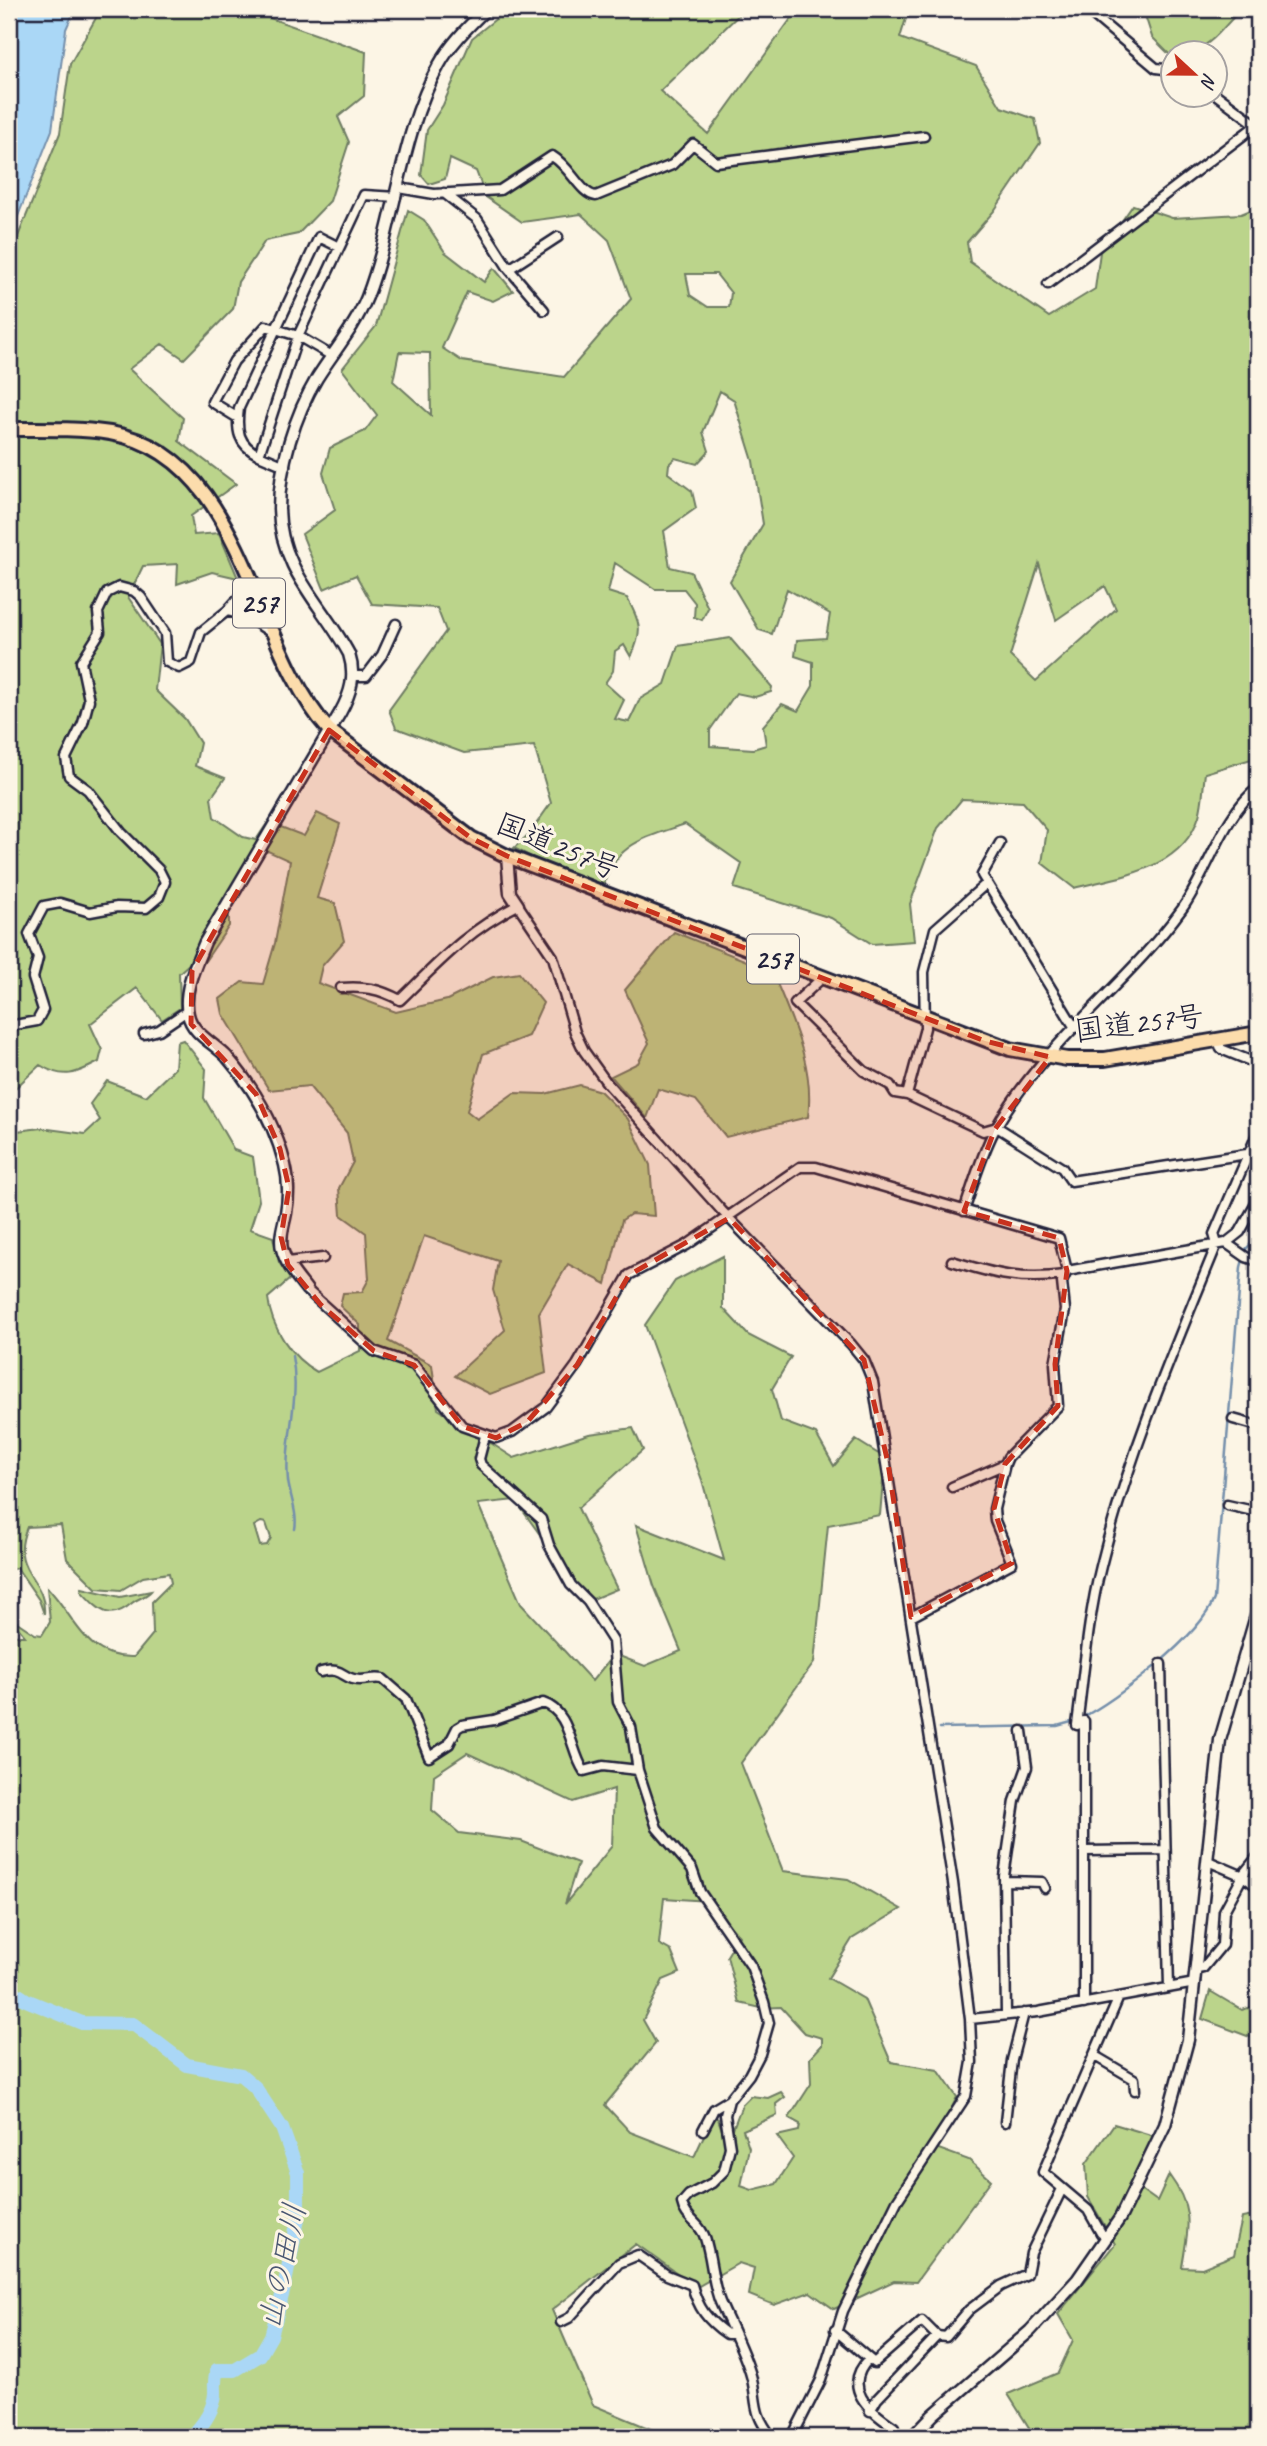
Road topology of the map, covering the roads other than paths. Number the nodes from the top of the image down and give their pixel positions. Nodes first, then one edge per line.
1 (486, 9) edge
2 (1086, 9) edge
3 (1158, 68) edge
4 (1228, 103) edge
5 (1257, 125) edge
6 (924, 136) dead end
7 (397, 193) junction
8 (444, 193) junction
9 (558, 237) dead end
10 (340, 247) junction
11 (509, 269) junction
12 (1048, 284) dead end
13 (544, 310) dead end
14 (278, 327) junction
15 (298, 336) junction
16 (332, 356) junction
17 (238, 418) junction
18 (9, 429) edge
19 (259, 455) junction
20 (285, 466) junction
21 (254, 591) junction
22 (228, 611) junction
23 (396, 624) dead end
24 (273, 634) junction
25 (353, 676) junction
26 (329, 730) junction
27 (1258, 788) edge
28 (1000, 844) dead end
29 (507, 856) junction
30 (986, 883) junction
31 (518, 905) junction
32 (822, 978) junction
33 (341, 988) dead end
34 (187, 1012) junction
35 (925, 1018) junction
36 (9, 1026) edge
37 (1075, 1028) junction
38 (1258, 1033) edge
39 (144, 1034) dead end
40 (1218, 1040) junction
41 (1050, 1058) junction
42 (1258, 1064) edge
43 (907, 1095) junction
44 (997, 1127) junction
45 (1258, 1132) edge
46 (1247, 1154) junction
47 (1258, 1200) edge
48 (964, 1211) junction
49 (729, 1218) junction
50 (1226, 1243) junction
51 (1217, 1244) junction
52 (323, 1258) dead end
53 (952, 1261) dead end
54 (1258, 1261) edge
55 (287, 1262) junction
56 (1066, 1273) junction
57 (307, 1290) joint
58 (1233, 1419) dead end
59 (1258, 1426) edge
60 (485, 1436) junction
61 (1005, 1464) junction
62 (951, 1487) dead end
63 (1227, 1505) dead end
64 (1258, 1512) edge
65 (1258, 1609) edge
66 (911, 1617) junction
67 (1161, 1664) dead end
68 (321, 1672) dead end
69 (1022, 1731) dead end
70 (638, 1770) junction
71 (1165, 1850) junction
72 (1084, 1852) junction
73 (1258, 1856) edge
74 (1208, 1861) junction
75 (1243, 1876) junction
76 (1004, 1881) junction
77 (1258, 1886) edge
78 (1045, 1888) dead end
79 (1197, 1969) junction
80 (1195, 1983) junction
81 (1169, 1987) junction
82 (1119, 1997) junction
83 (1084, 2004) junction
84 (1024, 2013) junction
85 (1006, 2014) junction
86 (970, 2019) junction
87 (1095, 2056) junction
88 (1135, 2090) dead end
89 (729, 2100) junction
90 (1005, 2122) dead end
91 (704, 2130) dead end
92 (1062, 2189) junction
93 (1108, 2237) junction
94 (561, 2322) dead end
95 (835, 2330) junction
96 (733, 2334) junction
97 (937, 2336) junction
98 (869, 2358) junction
99 (870, 2411) junction
100 (772, 2437) edge
101 (792, 2437) edge
102 (896, 2437) edge
103 (912, 2437) edge

1 - 7 street
2 - 3 street
4 - 5 street
5 - 12 street
6 - 8 street
7 - 8 street
7 - 10 street
7 - 16 street
8 - 11 street
9 - 11 street
10 - 14 street
10 - 15 street
11 - 13 street
14 - 15 street
14 - 17 street
14 - 17 street
15 - 16 street
15 - 19 street
16 - 20 street
17 - 19 street
18 - 21 highway, 国道257号 / 257
19 - 20 street
20 - 25 street
21 - 22 street
21 - 24 highway, 国道257号 / 257
22 - 24 street
22 - 36 street
23 - 25 street
24 - 26 highway, 国道257号 / 257
25 - 26 street
26 - 29 highway, 国道257号 / 257
26 - 34 street
27 - 37 street
28 - 30 street
29 - 31 street
29 - 32 highway, 国道257号 / 257
30 - 35 street
30 - 37 street
31 - 33 street
31 - 49 street
32 - 35 highway, 国道257号 / 257
32 - 43 street
34 - 39 street
34 - 55 street
35 - 41 highway, 国道257号 / 257
35 - 43 street
37 - 41 street
38 - 40 highway, 国道257号 / 257
40 - 41 highway, 国道257号 / 257
40 - 42 street
41 - 44 street
43 - 44 street
44 - 46 street
44 - 48 street
45 - 46 street
46 - 51 street
47 - 50 street
48 - 49 street
48 - 56 street
49 - 60 street
49 - 66 street
50 - 51 street
50 - 54 street
51 - 56 street
51 - 72 street
52 - 55 street
53 - 56 street
55 - 57 street
56 - 61 street
57 - 60 street
58 - 59 street
60 - 70 street
61 - 62 street
61 - 66 street
63 - 64 street
65 - 74 street
66 - 86 street
67 - 71 street
68 - 70 street
69 - 76 street
70 - 89 street
71 - 72 street
71 - 81 street
72 - 83 street
73 - 75 street
74 - 75 street
74 - 79 street
75 - 77 street
75 - 79 street
76 - 78 street
76 - 85 street
79 - 80 street
80 - 81 street
80 - 93 street
81 - 82 street
82 - 83 street
82 - 87 street
83 - 84 street
84 - 85 street
84 - 90 street
85 - 86 street
86 - 95 street
87 - 88 street
87 - 92 street
89 - 91 street
89 - 96 street
92 - 93 street
92 - 97 street
93 - 103 street
94 - 96 street
95 - 98 street
95 - 101 street
96 - 100 street
97 - 98 street
97 - 99 street
98 - 99 street
99 - 102 street

